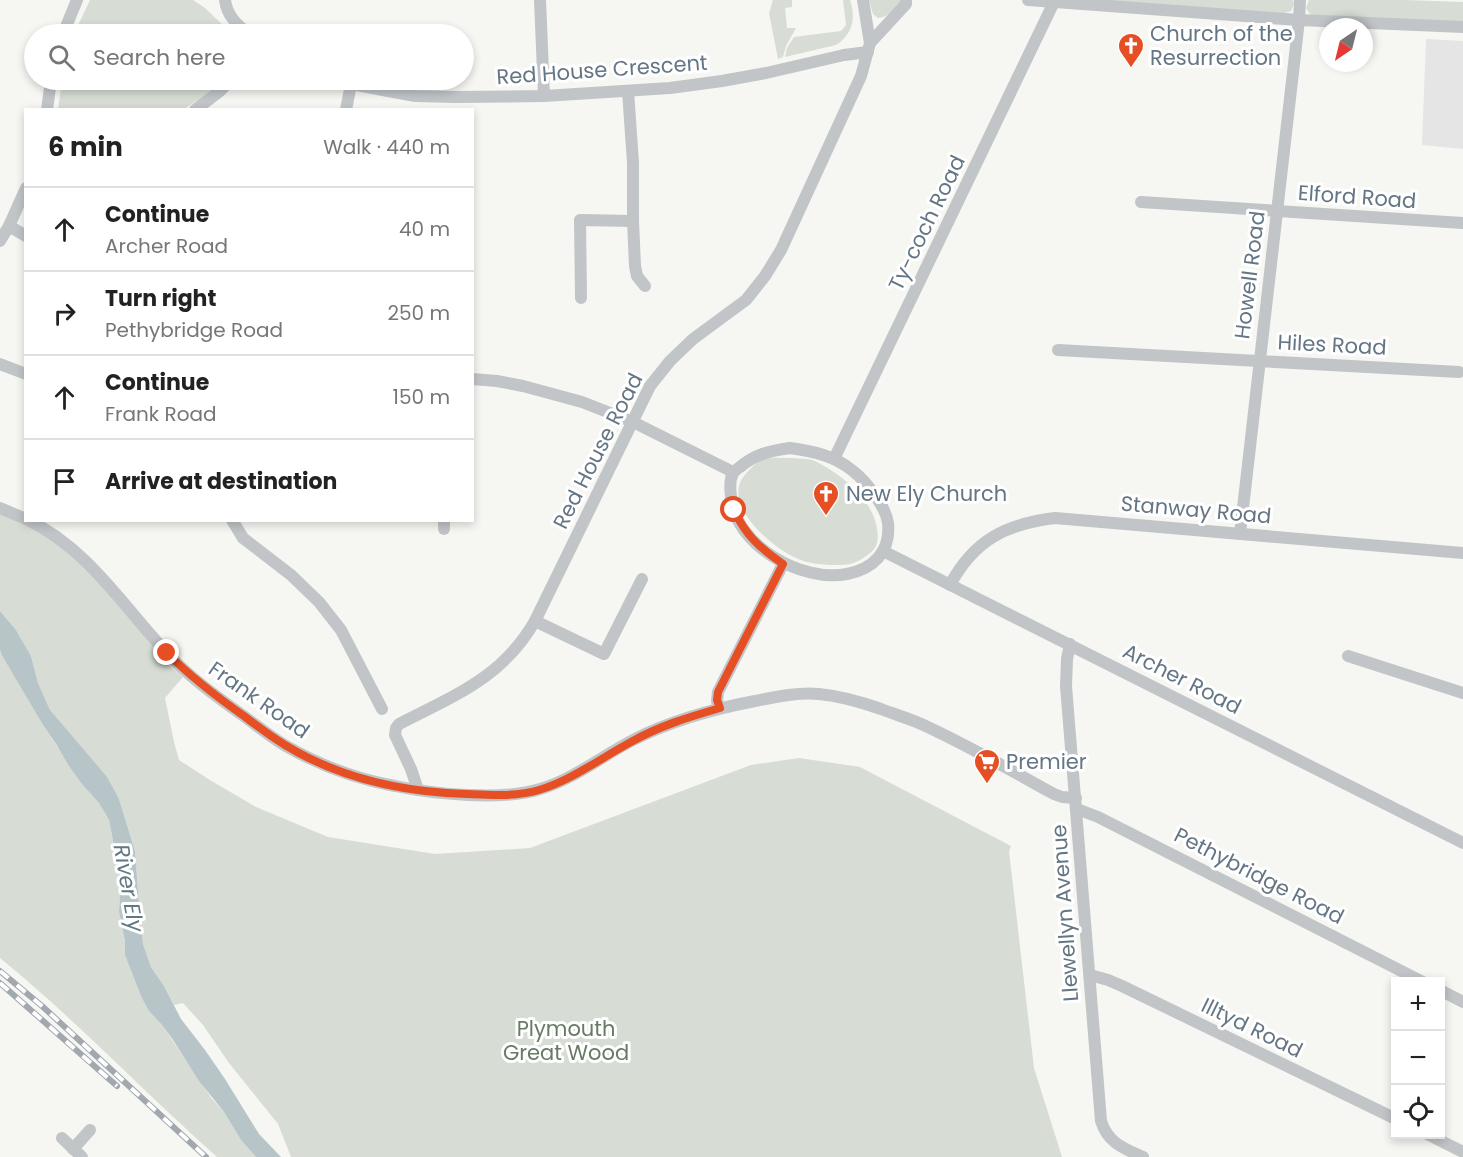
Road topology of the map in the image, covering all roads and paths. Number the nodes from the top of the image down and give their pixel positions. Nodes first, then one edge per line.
1 (77, 0) edge
2 (225, 0) edge
3 (540, 0) edge
4 (863, 0) edge
5 (906, 0) edge
6 (1028, 0) edge
7 (1300, 0) edge
8 (1054, 1) edge
9 (1299, 20) junction
10 (67, 24) edge
11 (238, 24) edge
12 (1463, 27) edge
13 (869, 47) junction
14 (50, 90) edge
15 (221, 90) edge
16 (350, 90) edge
17 (383, 90) edge
18 (628, 91) junction
19 (544, 96) junction
20 (455, 104) edge
21 (47, 108) edge
22 (198, 108) edge
23 (346, 108) edge
24 (24, 192) edge
25 (1141, 202) dead end
26 (1277, 211) junction
27 (633, 221) junction
28 (1463, 223) edge
29 (9, 226) junction
30 (24, 235) edge
31 (0, 241) edge
32 (645, 286) dead end
33 (581, 298) dead end
34 (1058, 350) dead end
35 (1259, 360) junction
36 (0, 364) edge
37 (1459, 372) dead end
38 (24, 373) edge
39 (474, 379) edge
40 (633, 422) junction
41 (834, 459) junction
42 (733, 472) junction
43 (0, 508) edge
44 (24, 519) edge
45 (31, 522) edge
46 (233, 522) edge
47 (1240, 534) junction
48 (883, 551) junction
49 (1463, 553) edge
50 (783, 564) junction
51 (642, 579) dead end
52 (950, 585) junction
53 (535, 621) junction
54 (1070, 644) junction
55 (1348, 656) dead end
56 (1463, 693) edge
57 (720, 708) junction
58 (382, 709) dead end
59 (418, 790) junction
60 (1076, 804) junction
61 (1463, 843) edge
62 (1090, 975) junction
63 (1416, 977) edge
64 (1445, 993) edge
65 (1463, 1002) edge
66 (1391, 1117) edge
67 (90, 1130) dead end
68 (62, 1138) dead end
69 (1437, 1139) edge
70 (1463, 1152) edge
71 (78, 1153) edge
72 (1143, 1157) edge

1 - 10 street
2 - 11 street
3 - 19 street
4 - 13 street, Red House Road
5 - 13 street, Red House Road
6 - 8 street
7 - 9 street, Howell Road
8 - 9 street
8 - 41 street, Ty-coch Road
9 - 12 street
9 - 26 street, Howell Road
13 - 18 street, Red House Crescent
13 - 40 street, Red House Road
14 - 21 street
15 - 22 street
16 - 23 street
17 - 20 street, Red House Crescent
18 - 19 street, Red House Crescent
18 - 27 street
19 - 20 street, Red House Crescent
24 - 29 street
25 - 26 street, Elford Road
26 - 28 street, Elford Road
26 - 35 street, Howell Road
27 - 32 street
27 - 33 street
29 - 30 street
29 - 31 street
34 - 35 street, Hiles Road
35 - 37 street, Hiles Road
35 - 47 street, Howell Road
36 - 38 street
39 - 40 street
40 - 42 street
40 - 53 street, Red House Road
41 - 42 street
41 - 48 street
42 - 50 street
43 - 44 street, Frank Road
45 - 59 street, Frank Road
46 - 58 street
47 - 49 street, Stanway Road
47 - 52 street, Stanway Road
48 - 50 street
48 - 52 street, Archer Road
50 - 57 street
51 - 53 street
52 - 54 street, Archer Road
53 - 59 street, Red House Road
54 - 60 street, Llewellyn Avenue
54 - 61 street, Archer Road
55 - 56 street
57 - 59 street, Pethybridge Road
57 - 60 street, Pethybridge Road
60 - 62 street, Llewellyn Avenue
60 - 63 street, Pethybridge Road
62 - 66 street, Illtyd Road
62 - 72 street, Llewellyn Avenue
64 - 65 street
67 - 71 street
68 - 71 street
69 - 70 street

